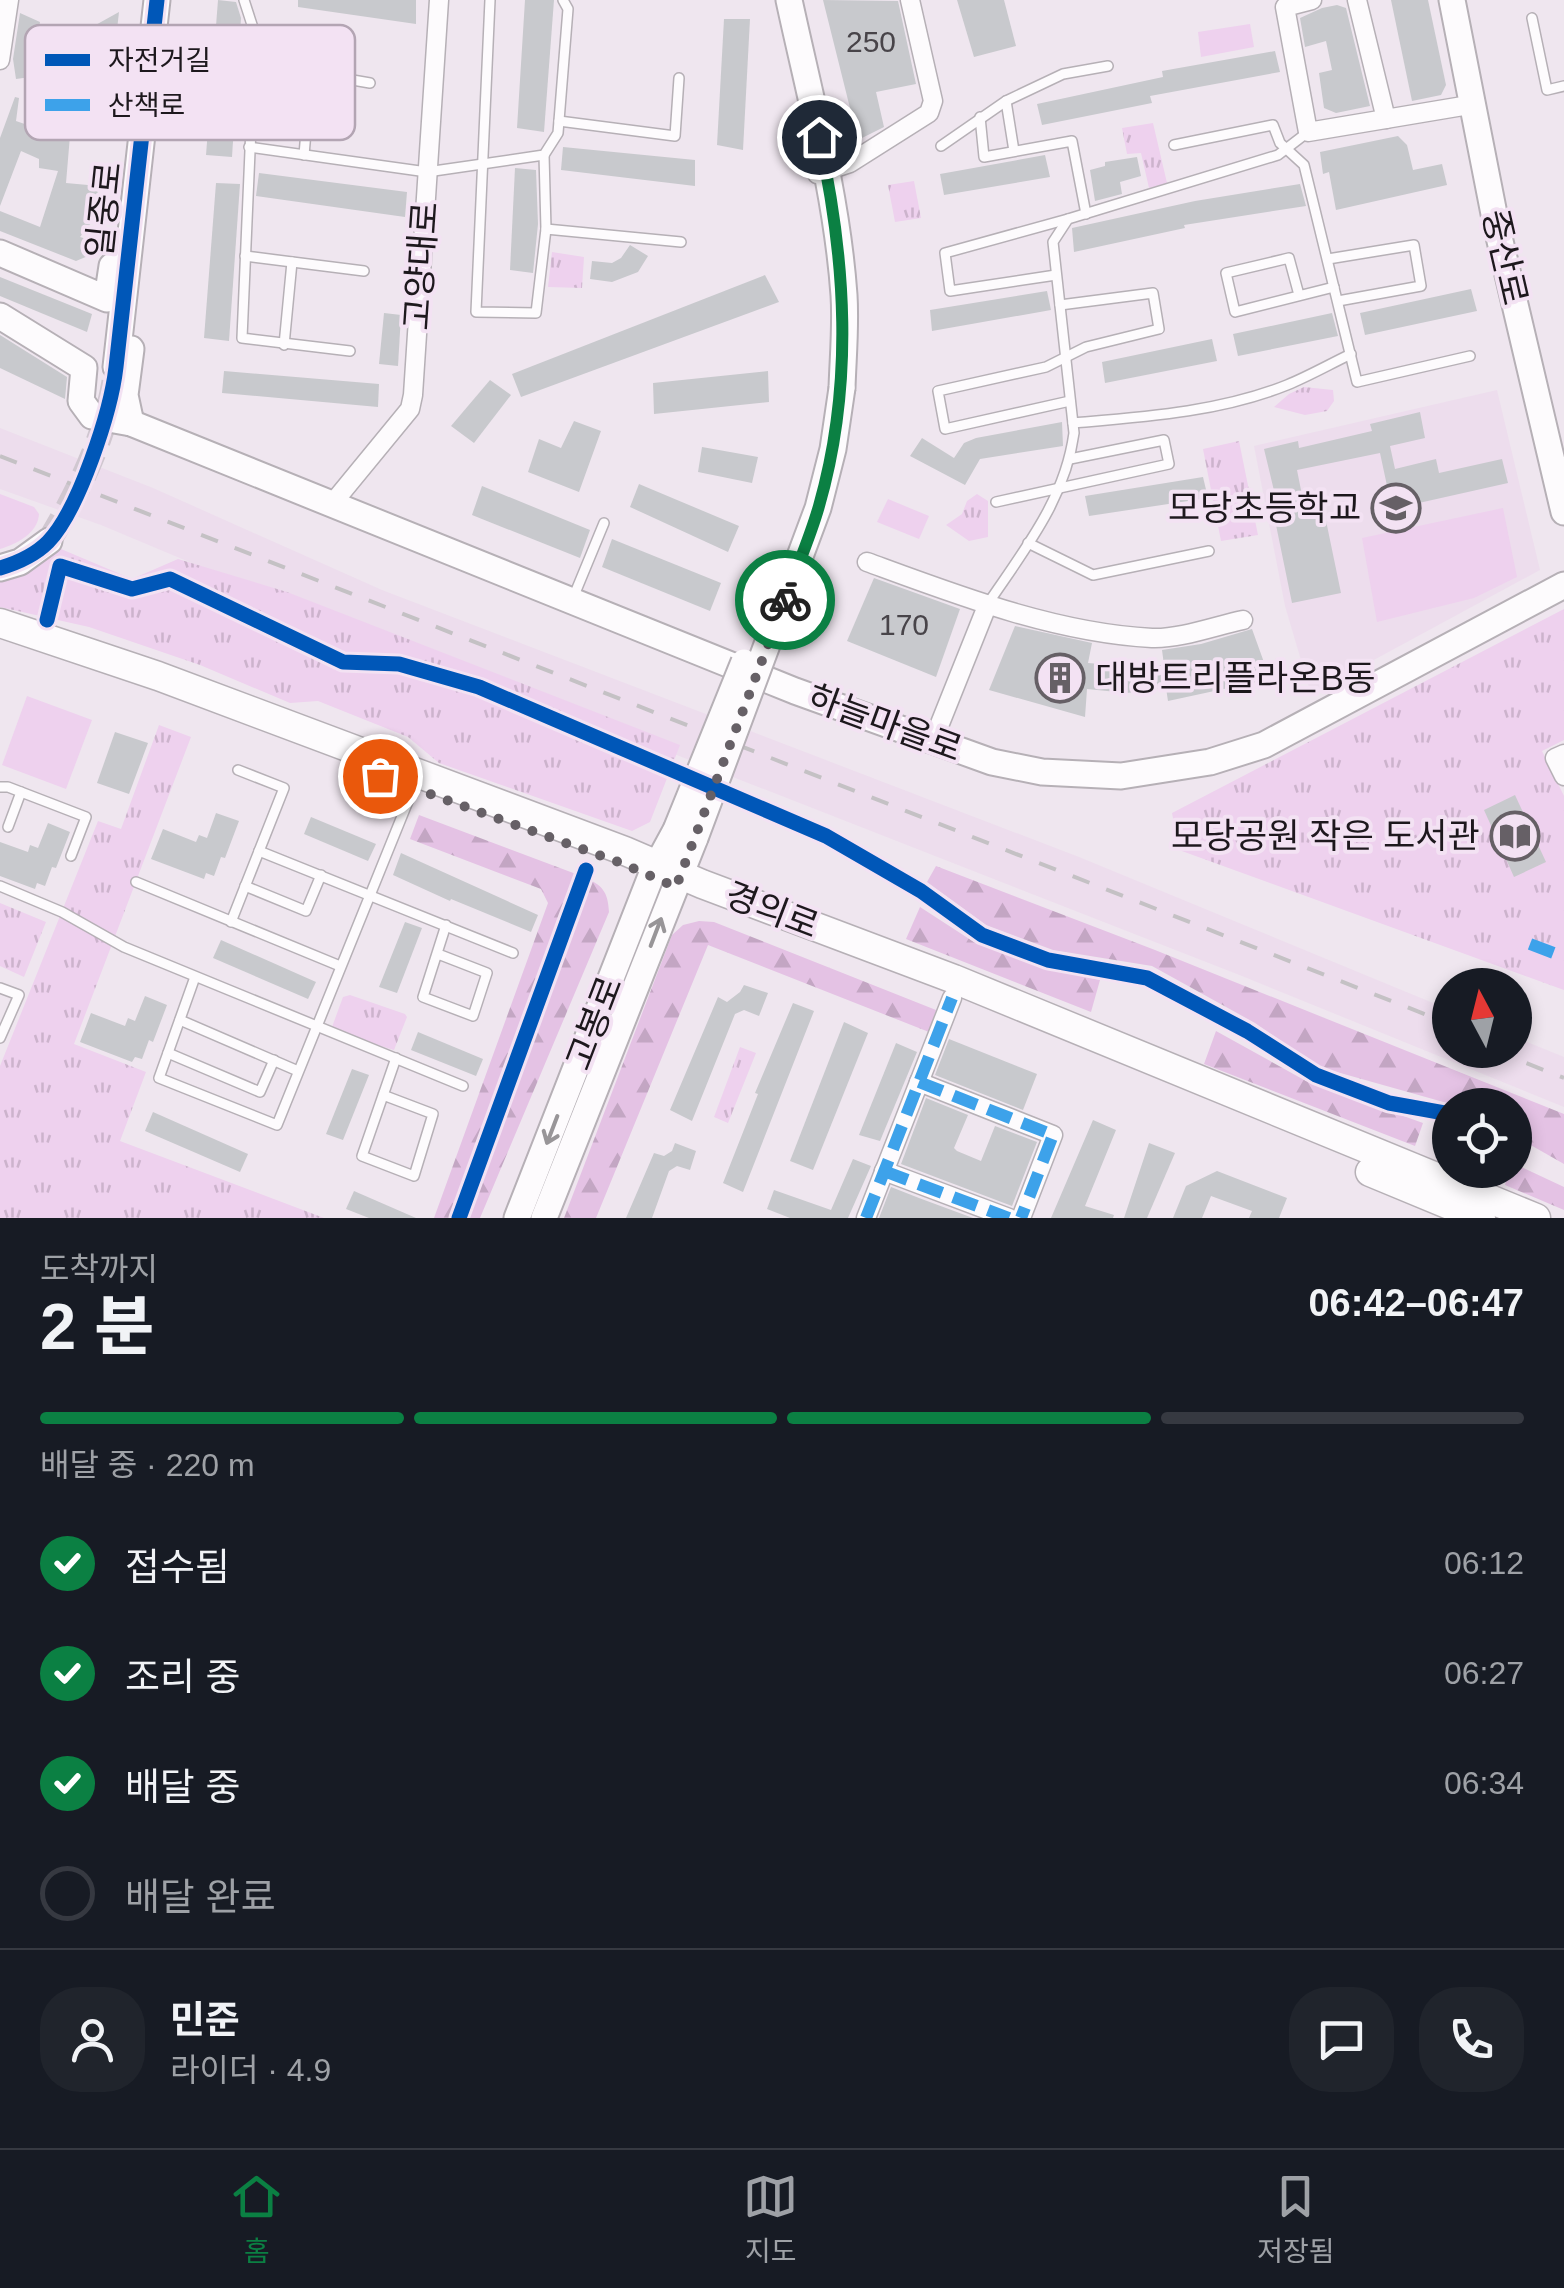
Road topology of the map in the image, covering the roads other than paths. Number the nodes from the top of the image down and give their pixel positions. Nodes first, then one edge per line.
1 (9, 0) edge
2 (244, 0) edge
3 (439, 0) edge
4 (490, 0) edge
5 (562, 0) edge
6 (778, 0) edge
7 (789, 0) edge
8 (910, 0) edge
9 (1312, 0) edge
10 (1357, 0) edge
11 (1452, 0) edge
12 (1532, 18) dead end
13 (252, 25) edge
14 (1, 47) edge
15 (1108, 66) dead end
16 (679, 78) dead end
17 (355, 80) edge
18 (370, 83) dead end
19 (1564, 86) edge
20 (1006, 102) junction
21 (1475, 104) junction
22 (980, 117) junction
23 (1386, 119) junction
24 (559, 121) junction
25 (1308, 132) junction
26 (126, 140) edge
27 (142, 140) edge
28 (155, 140) edge
29 (249, 140) edge
30 (305, 140) edge
31 (1174, 145) dead end
32 (941, 146) dead end
33 (249, 147) junction
34 (1286, 149) junction
35 (1014, 151) junction
36 (304, 155) junction
37 (544, 155) junction
38 (484, 165) junction
39 (428, 172) junction
40 (821, 173) junction
41 (1086, 214) junction
42 (1068, 220) junction
43 (546, 228) junction
44 (681, 242) dead end
45 (0, 253) edge
46 (245, 256) junction
47 (1328, 260) junction
48 (292, 262) junction
49 (364, 271) dead end
50 (1056, 275) junction
51 (1334, 287) junction
52 (1299, 296) junction
53 (1338, 301) junction
54 (1060, 305) junction
55 (0, 316) edge
56 (284, 345) junction
57 (350, 351) dead end
58 (1350, 354) junction
59 (1066, 356) junction
60 (1470, 356) dead end
61 (116, 367) tunnel mouth
62 (1070, 401) junction
63 (131, 424) junction
64 (1073, 424) junction
65 (1070, 459) junction
66 (1061, 487) junction
67 (996, 502) dead end
68 (332, 504) junction
69 (1564, 512) edge
70 (604, 523) dead end
71 (49, 541) tunnel mouth
72 (1028, 543) junction
73 (1209, 551) dead end
74 (868, 562) dead end
75 (0, 568) edge
76 (1564, 585) edge
77 (572, 600) junction
78 (986, 606) junction
79 (1243, 620) dead end
80 (0, 623) edge
81 (0, 636) edge
82 (933, 742) junction
83 (1564, 754) edge
84 (238, 770) dead end
85 (1564, 776) edge
86 (0, 787) edge
87 (413, 789) junction
88 (21, 792) junction
89 (8, 828) dead end
90 (259, 851) junction
91 (70, 856) dead end
92 (321, 875) junction
93 (666, 876) junction
94 (136, 882) dead end
95 (0, 886) edge
96 (245, 886) junction
97 (370, 894) junction
98 (231, 922) junction
99 (446, 925) junction
100 (513, 952) dead end
101 (438, 954) junction
102 (340, 966) junction
103 (195, 977) junction
104 (0, 988) edge
105 (952, 998) junction
106 (180, 1020) junction
107 (315, 1028) junction
108 (0, 1038) edge
109 (168, 1052) junction
110 (396, 1058) junction
111 (274, 1060) junction
112 (298, 1071) junction
113 (919, 1082) junction
114 (463, 1086) dead end
115 (383, 1095) junction
116 (884, 1171) junction
117 (1448, 1203) edge
118 (517, 1218) edge
119 (544, 1218) edge
120 (866, 1218) edge
121 (1009, 1218) edge
122 (1021, 1218) edge
123 (1482, 1218) edge
124 (1536, 1218) edge

1 - 14 street
2 - 13 lane
3 - 39 street, 고양대로
4 - 38 lane
5 - 24 lane
6 - 40 main road
7 - 40 main road
8 - 40 street
9 - 25 street
10 - 23 street
11 - 21 main road, 중산로
12 - 19 lane
15 - 20 lane
16 - 24 lane
17 - 18 lane
20 - 22 lane
20 - 35 lane
21 - 23 street
21 - 69 main road, 중산로
22 - 32 lane
22 - 35 lane
23 - 25 street
24 - 37 lane
25 - 34 lane
26 - 45 main road, 일중로
27 - 61 main road, 일중로
28 - 63 main road, 일중로
29 - 33 lane
30 - 36 lane
31 - 34 lane
33 - 36 lane
33 - 46 lane
34 - 41 lane
34 - 47 lane
35 - 41 lane
36 - 39 lane
37 - 38 lane
37 - 43 lane
38 - 39 lane
38 - 43 lane
39 - 68 street, 고양대로
40 - 93 main road, 고봉로, bridge
41 - 42 lane
42 - 50 lane
42 - 50 lane
43 - 44 lane
46 - 48 lane
46 - 56 lane
47 - 51 lane
47 - 53 lane
48 - 49 lane
48 - 56 lane
50 - 54 lane
51 - 52 lane
51 - 53 lane
52 - 52 lane
53 - 58 lane
54 - 59 lane
54 - 59 lane
55 - 63 main road, 하늘마을로
56 - 57 lane
58 - 60 lane
58 - 64 lane
59 - 62 lane
59 - 62 lane
62 - 64 lane
63 - 68 main road, 하늘마을로
64 - 65 lane
65 - 66 lane
65 - 66 lane
66 - 67 lane
66 - 72 lane
68 - 77 main road, 하늘마을로
70 - 77 lane
71 - 75 main road
72 - 73 lane
72 - 78 lane
74 - 78 street
76 - 82 main road, 하늘마을로
77 - 82 main road, 하늘마을로
78 - 79 street
78 - 82 street
80 - 93 main road, 경의로
81 - 87 main road, 경의로
83 - 85 street
84 - 90 lane
86 - 88 lane
87 - 93 main road, 경의로
87 - 97 lane
88 - 89 lane
88 - 91 lane
90 - 92 lane
90 - 96 lane
92 - 96 lane
92 - 97 lane
93 - 105 main road, 경의로
93 - 117 main road, 경의로
93 -> 118 main road, 고봉로
119 -> 93 main road, 고봉로
94 - 98 lane
95 - 103 lane
96 - 98 lane
97 - 99 lane
97 - 102 lane
98 - 102 lane
99 - 100 lane
99 - 101 lane
101 - 101 lane
102 - 107 lane
103 - 106 lane
103 - 107 lane
104 - 108 lane
105 - 113 street
105 - 117 main road, 경의로
106 - 109 lane
106 - 111 lane
107 - 110 lane
107 - 112 lane
109 - 111 lane
109 - 112 lane
110 - 114 lane
110 - 115 lane
111 - 112 lane
113 - 116 street
113 - 122 street
115 - 115 lane
116 - 120 street
116 - 121 street
117 - 123 main road, 경의로
117 - 124 main road, 경의로

